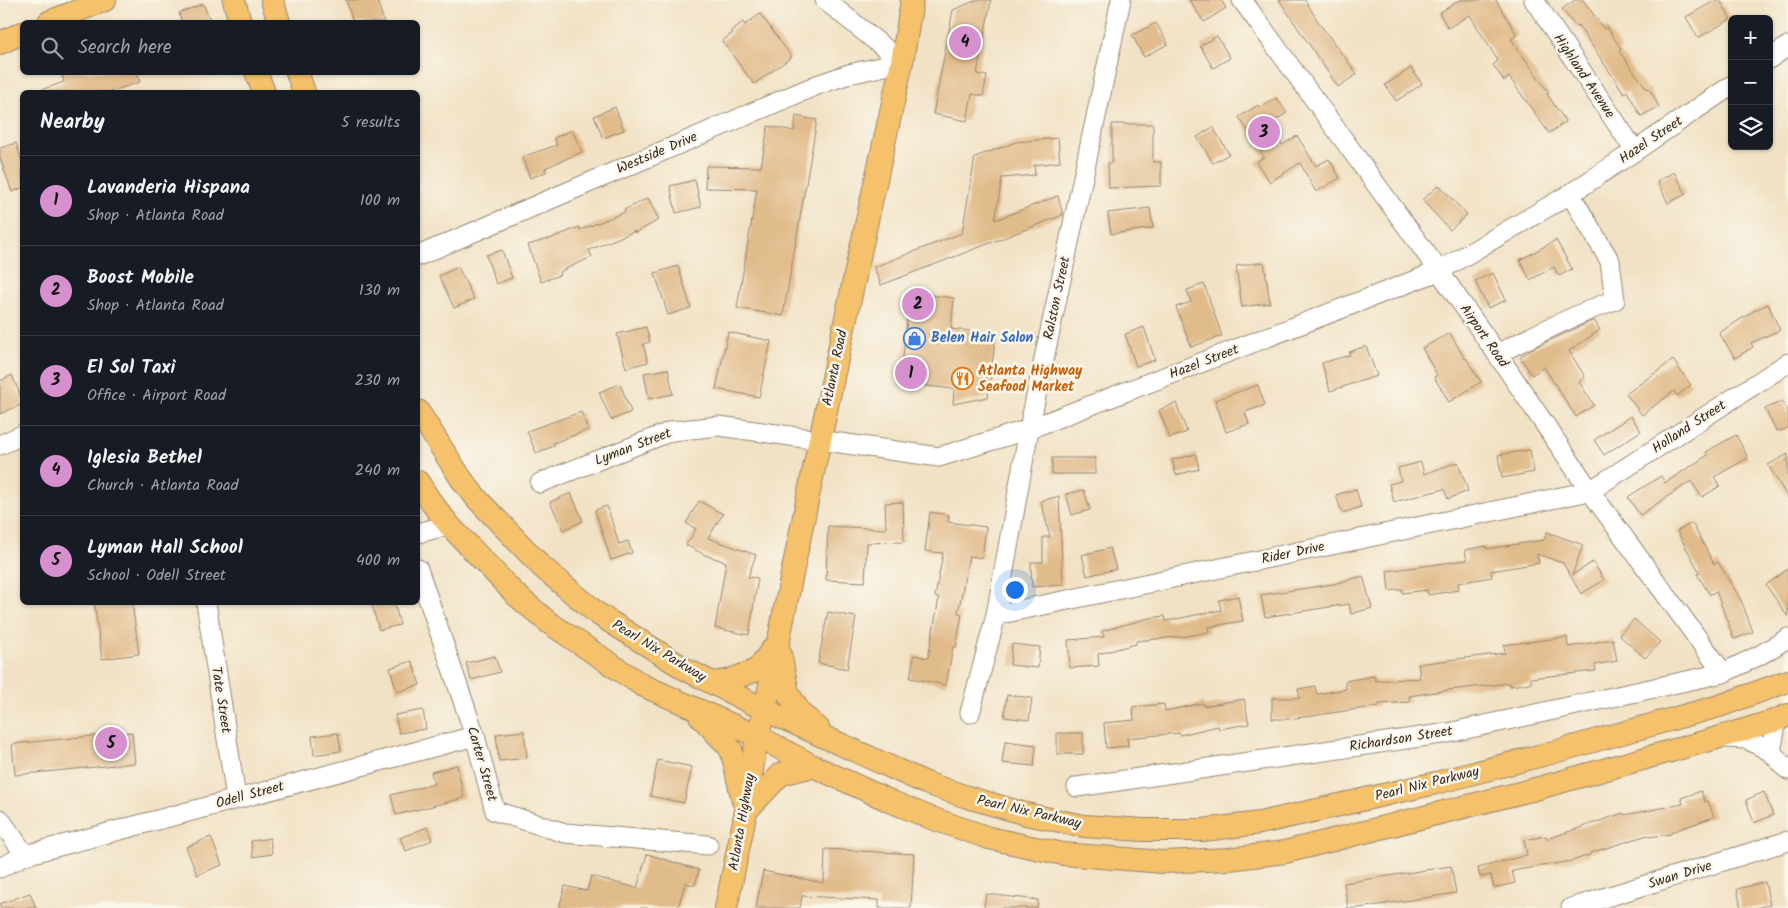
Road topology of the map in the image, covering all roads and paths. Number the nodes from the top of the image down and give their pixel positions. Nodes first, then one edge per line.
1 (105, 0) edge
2 (234, 0) edge
3 (272, 0) edge
4 (825, 0) edge
5 (912, 0) edge
6 (1121, 0) edge
7 (1242, 0) edge
8 (1534, 0) edge
9 (54, 20) edge
10 (239, 20) edge
11 (278, 20) edge
12 (20, 34) edge
13 (0, 42) edge
14 (1788, 46) edge
15 (1773, 56) edge
16 (902, 62) junction
17 (257, 75) edge
18 (298, 75) edge
19 (1728, 88) edge
20 (263, 90) edge
21 (303, 90) edge
22 (1635, 152) junction
23 (1570, 194) junction
24 (420, 255) edge
25 (1439, 271) junction
26 (1497, 354) junction
27 (1788, 363) edge
28 (420, 414) edge
29 (1029, 429) junction
30 (20, 436) edge
31 (819, 440) junction
32 (0, 445) edge
33 (540, 484) dead end
34 (420, 485) edge
35 (1590, 491) junction
36 (449, 525) junction
37 (420, 532) edge
38 (420, 575) edge
39 (210, 605) edge
40 (996, 615) junction
41 (1788, 638) edge
42 (778, 642) junction
43 (1723, 673) junction
44 (1788, 681) edge
45 (712, 683) junction
46 (693, 708) junction
47 (765, 710) junction
48 (970, 712) dead end
49 (1782, 718) edge
50 (475, 736) junction
51 (757, 736) junction
52 (1717, 738) junction
53 (832, 740) junction
54 (1771, 752) junction
55 (813, 766) junction
56 (1788, 770) edge
57 (1077, 788) dead end
58 (236, 798) junction
59 (746, 811) junction
60 (0, 819) edge
61 (1788, 841) edge
62 (708, 845) dead end
63 (25, 855) junction
64 (0, 868) edge
65 (726, 908) edge
66 (1571, 908) edge

1 - 9 main road
2 - 10 main road
3 - 11 main road
4 - 16 street
5 - 16 main road, Atlanta Road
6 - 29 street, Ralston Street
7 - 25 street, Airport Road
8 - 22 street, Highland Avenue
12 - 13 main road
14 - 15 street
16 - 24 street, Westside Drive
16 - 31 main road, Atlanta Road
17 - 20 main road
18 - 21 main road
19 - 22 street, Hazel Street
22 - 23 street, Hazel Street
23 - 25 street, Hazel Street
23 - 26 street
25 - 26 street, Airport Road
25 - 29 street, Hazel Street
26 - 35 street, Airport Road
27 - 35 street, Holland Street
28 - 45 main road, Pearl Nix Parkway
29 - 31 street, Hazel Street
29 - 40 street, Ralston Street
30 - 32 street
31 - 33 street, Lyman Street
31 - 42 main road, Atlanta Road
34 - 36 main road
35 - 40 street, Rider Drive
35 - 43 street, Airport Road
36 - 37 street
36 - 46 main road
38 - 50 street, Carter Street
39 - 58 street, Tate Street
40 - 48 street, Ralston Street
41 - 43 street, Richardson Street
42 - 45 main road
42 - 47 main road, Atlanta Road
42 - 53 main road
43 - 57 street, Richardson Street
44 - 53 main road, Pearl Nix Parkway
45 - 47 main road, Pearl Nix Parkway
46 - 51 main road
46 - 59 main road
47 - 51 main road, Atlanta Road
47 - 53 main road, Pearl Nix Parkway
49 - 52 main road
49 - 54 street
50 - 58 street, Odell Street
50 - 62 street, Carter Street
51 - 55 main road
51 - 59 main road, Atlanta Highway
52 - 54 street
52 - 55 main road
54 - 56 street
55 - 59 main road
58 - 63 street, Odell Street
59 - 65 main road, Atlanta Highway
60 - 63 street
61 - 66 street, Swan Drive
63 - 64 street, Odell Street

